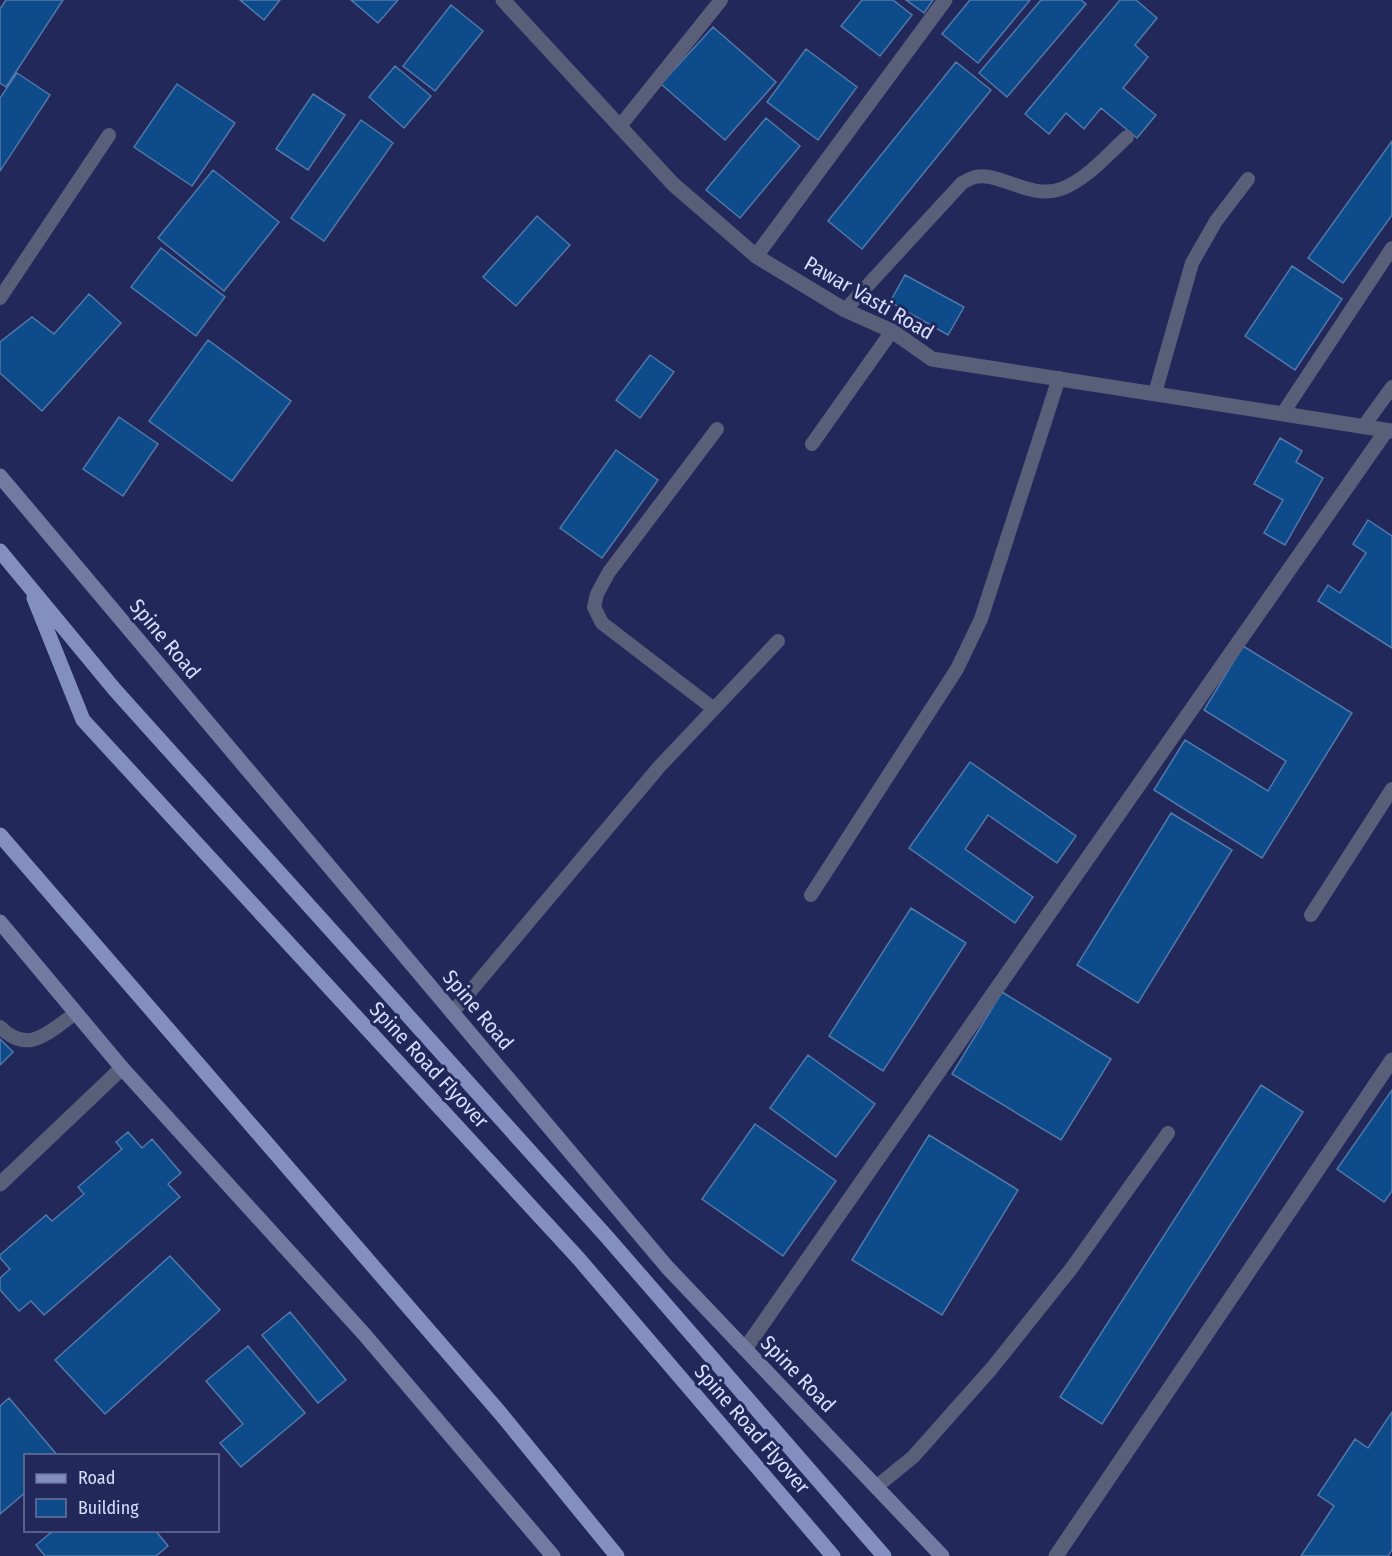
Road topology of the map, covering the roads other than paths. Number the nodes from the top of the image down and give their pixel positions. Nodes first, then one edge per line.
1 (503, 0) edge
2 (721, 0) edge
3 (945, 0) edge
4 (620, 126) junction
5 (109, 135) dead end
6 (1127, 137) dead end
7 (1248, 178) dead end
8 (1392, 248) edge
9 (756, 256) junction
10 (0, 298) edge
11 (845, 310) junction
12 (892, 331) junction
13 (1059, 378) junction
14 (1392, 387) edge
15 (1155, 393) junction
16 (1283, 413) junction
17 (1363, 426) junction
18 (717, 429) dead end
19 (1389, 431) edge
20 (812, 444) dead end
21 (0, 476) edge
22 (0, 551) edge
23 (28, 584) junction
24 (778, 641) dead end
25 (714, 709) junction
26 (1392, 789) edge
27 (0, 835) edge
28 (811, 895) dead end
29 (1311, 915) dead end
30 (0, 922) edge
31 (76, 1013) junction
32 (452, 1013) junction
33 (0, 1027) edge
34 (1392, 1060) edge
35 (122, 1068) junction
36 (1168, 1133) dead end
37 (0, 1184) edge
38 (745, 1349) junction
39 (876, 1486) junction
40 (554, 1556) edge
41 (617, 1556) edge
42 (833, 1556) edge
43 (884, 1556) edge
44 (942, 1556) edge
45 (1056, 1556) edge

1 - 4 street, Pawar Vasti Road
2 - 4 lane
3 - 9 street
4 - 9 street, Pawar Vasti Road
5 - 10 lane
6 - 11 lane
7 - 15 lane
8 - 16 lane
9 - 11 street, Pawar Vasti Road
11 - 12 street, Pawar Vasti Road
12 - 13 street, Pawar Vasti Road
12 - 20 lane
13 - 15 street, Pawar Vasti Road
13 - 28 lane
14 - 17 lane
15 - 16 street, Pawar Vasti Road
16 - 17 street, Pawar Vasti Road
17 - 19 street, Pawar Vasti Road
18 - 25 lane
19 - 38 street
21 - 32 street, Spine Road
22 - 23 main road
23 - 42 main road, Spine Road Flyover
23 - 43 main road
24 - 25 lane
25 - 32 lane
26 - 29 lane
27 - 41 main road
30 - 31 street
31 - 33 lane
31 - 35 street
32 - 38 street, Spine Road
34 - 45 street
35 - 37 street
35 - 40 street
36 - 39 lane
38 - 39 street, Spine Road
39 - 44 street, Spine Road

